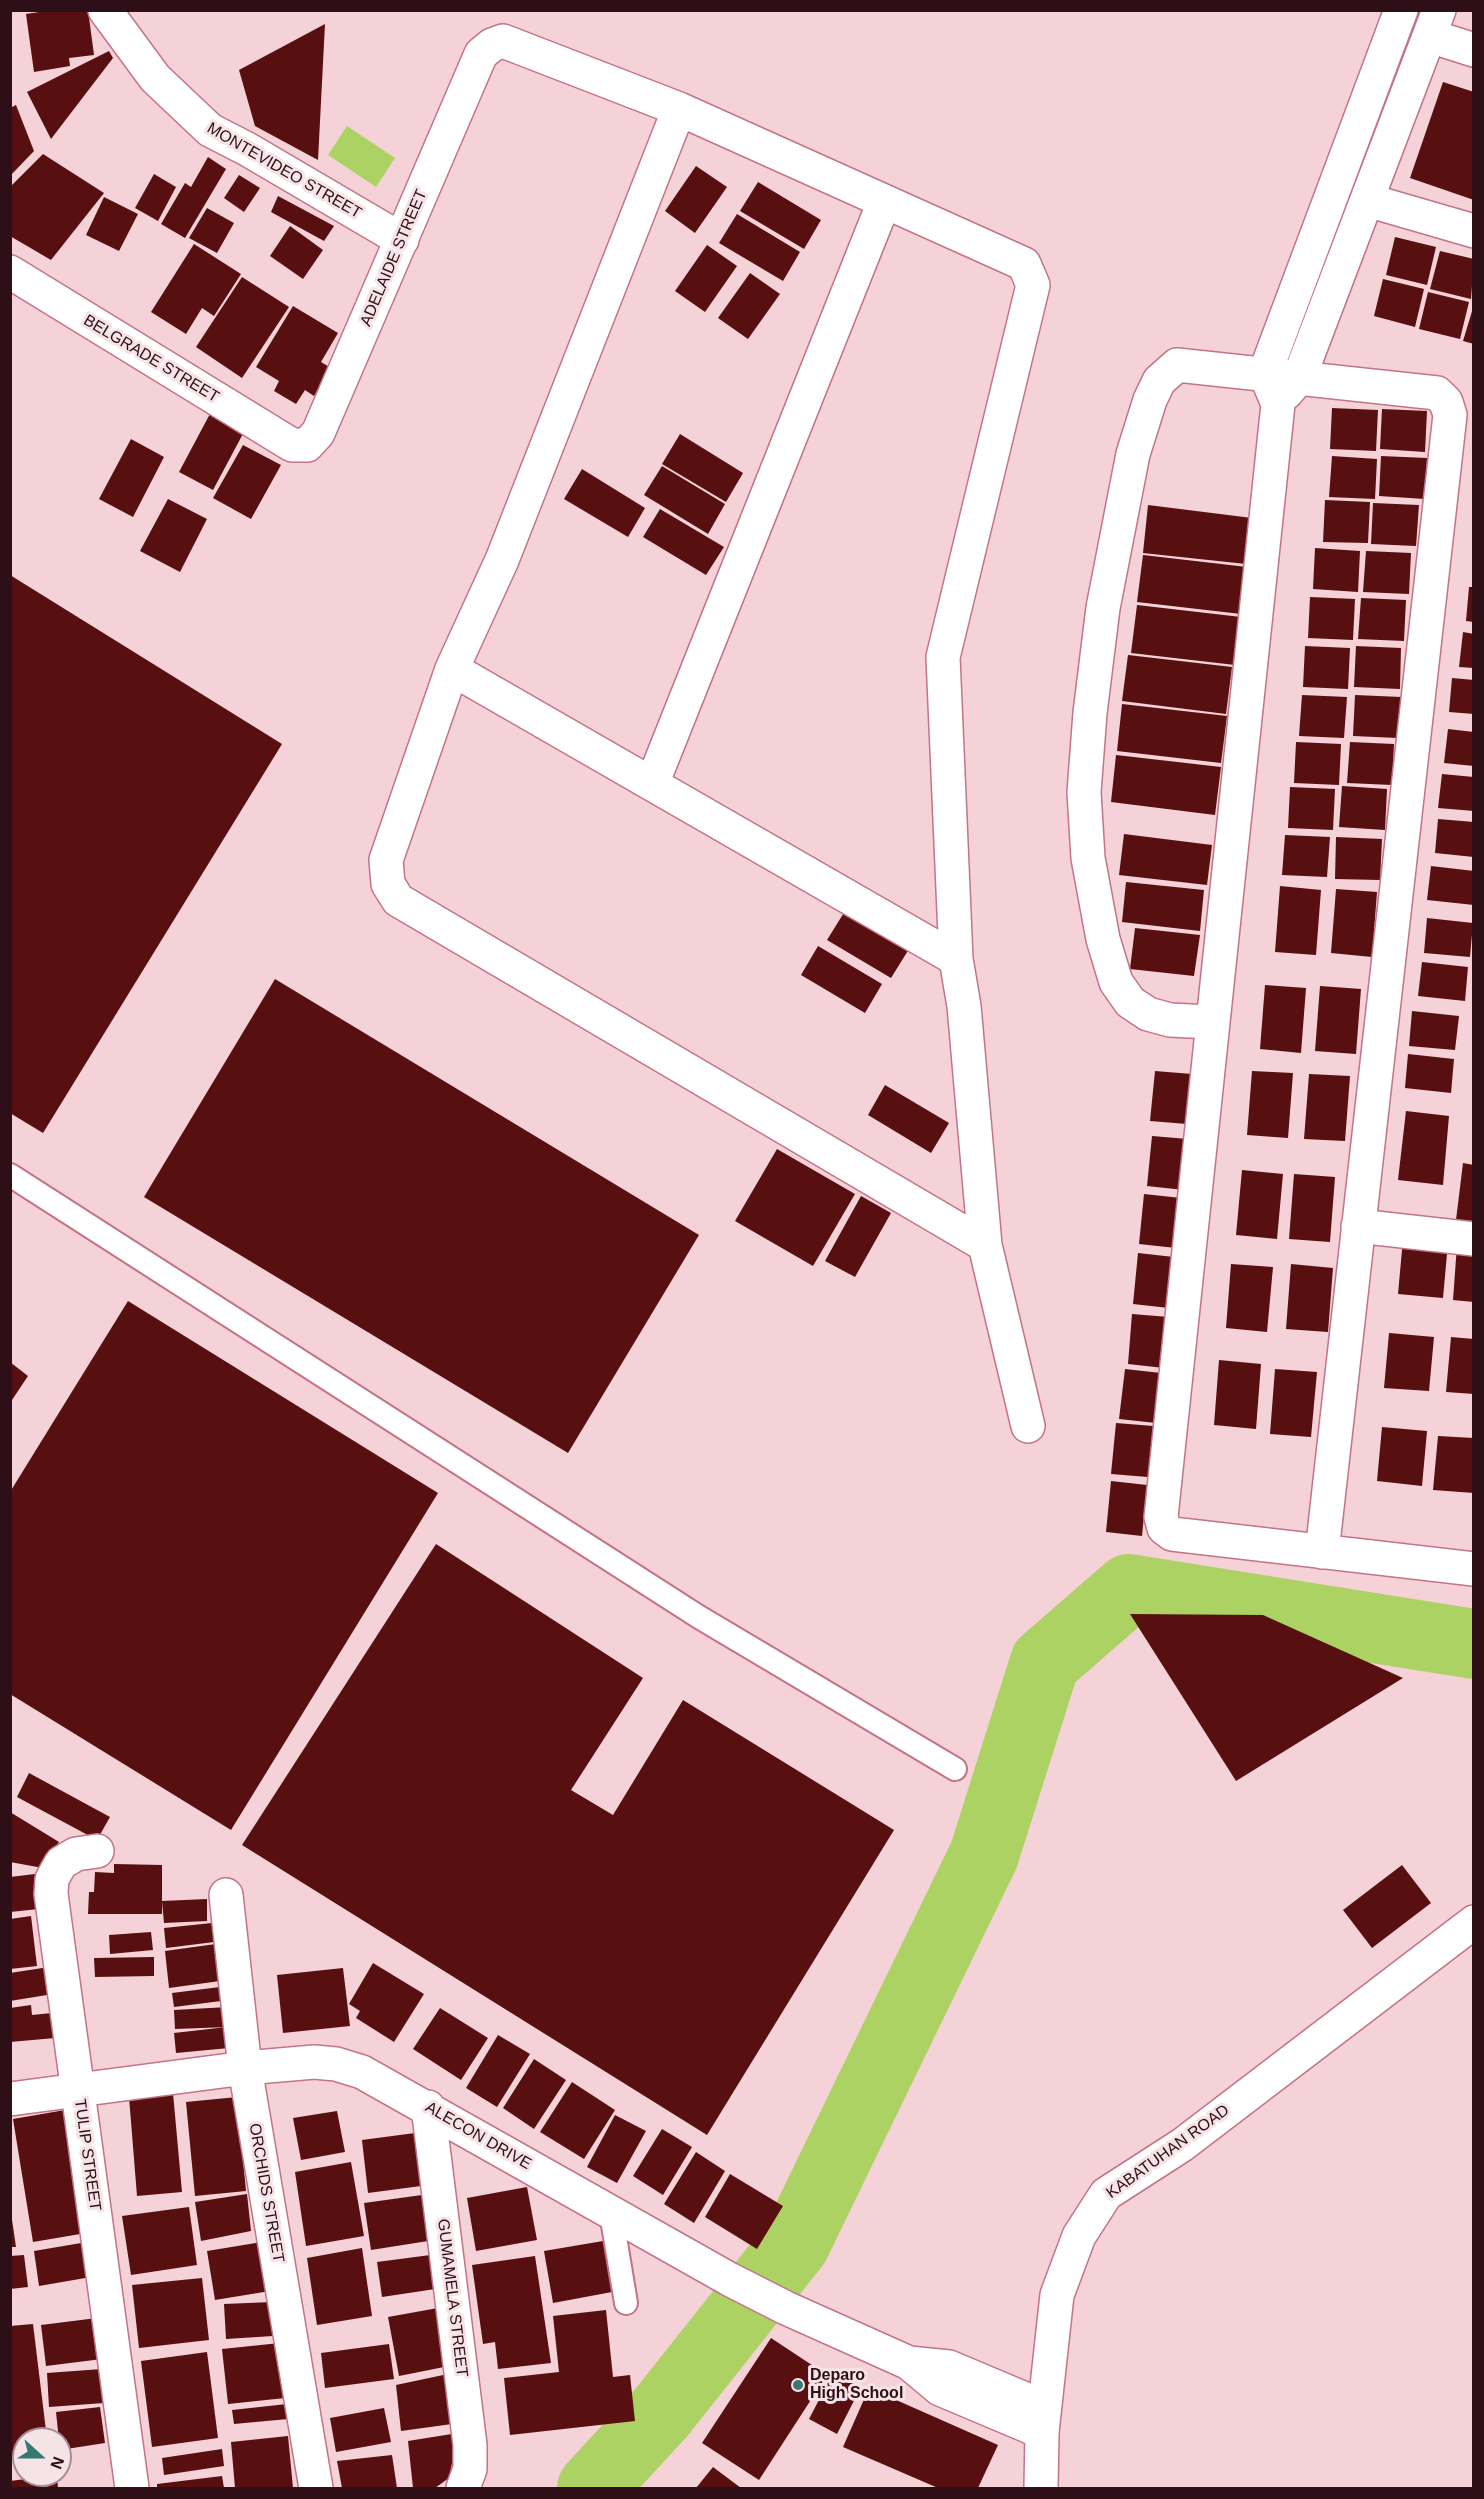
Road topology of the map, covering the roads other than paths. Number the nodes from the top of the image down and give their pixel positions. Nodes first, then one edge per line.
1 (105, 10) edge
2 (1401, 10) edge
3 (1434, 23) edge
4 (1473, 50) edge
5 (679, 109) junction
6 (1366, 200) junction
7 (884, 202) junction
8 (1473, 231) edge
9 (402, 240) junction
10 (10, 272) edge
11 (1265, 373) junction
12 (1299, 378) junction
13 (1278, 404) junction
14 (292, 445) joint
15 (452, 669) junction
16 (652, 784) junction
17 (956, 959) junction
18 (1211, 1022) junction
19 (10, 1175) edge
20 (1358, 1226) junction
21 (1473, 1239) edge
22 (985, 1245) junction
23 (1028, 1426) dead end
24 (1322, 1552) junction
25 (1473, 1569) edge
26 (956, 1769) dead end
27 (97, 1851) dead end
28 (226, 1895) dead end
29 (1473, 1922) edge
30 (245, 2068) junction
31 (78, 2090) junction
32 (10, 2099) edge
33 (428, 2107) junction
34 (611, 2213) junction
35 (626, 2303) dead end
36 (1043, 2420) junction
37 (132, 2488) edge
38 (316, 2488) edge
39 (463, 2488) edge
40 (1041, 2488) edge

1 - 9 street, MONTEVIDEO STREET
2 - 11 street
3 - 4 street
3 - 6 street
5 - 7 street
5 - 9 street, ADELAIDE STREET
5 - 15 street
6 - 8 street
6 - 12 street
7 - 16 street
7 - 17 street
9 - 14 street, ADELAIDE STREET
10 - 14 street, BELGRADE STREET
11 - 12 street
11 - 13 street
11 - 18 street
12 - 13 street
12 - 20 street
13 - 18 street
15 - 16 street
15 - 22 street
16 - 17 street
17 - 22 street
18 - 24 street
19 - 26 lane
20 - 21 street
20 - 24 street
22 - 23 street
24 - 25 street
27 - 31 street, TULIP STREET
28 - 30 street, ORCHIDS STREET
29 - 36 street, KABATUHAN ROAD
30 - 31 street, ALECON DRIVE
30 - 33 street, ALECON DRIVE
30 - 38 street, ORCHIDS STREET
31 - 32 street, ALECON DRIVE
31 - 37 street, TULIP STREET
33 - 34 street, ALECON DRIVE
33 - 39 street, GUMAMELA STREET
34 - 35 lane
34 - 36 street, ALECON DRIVE
36 - 40 street, KABATUHAN ROAD

